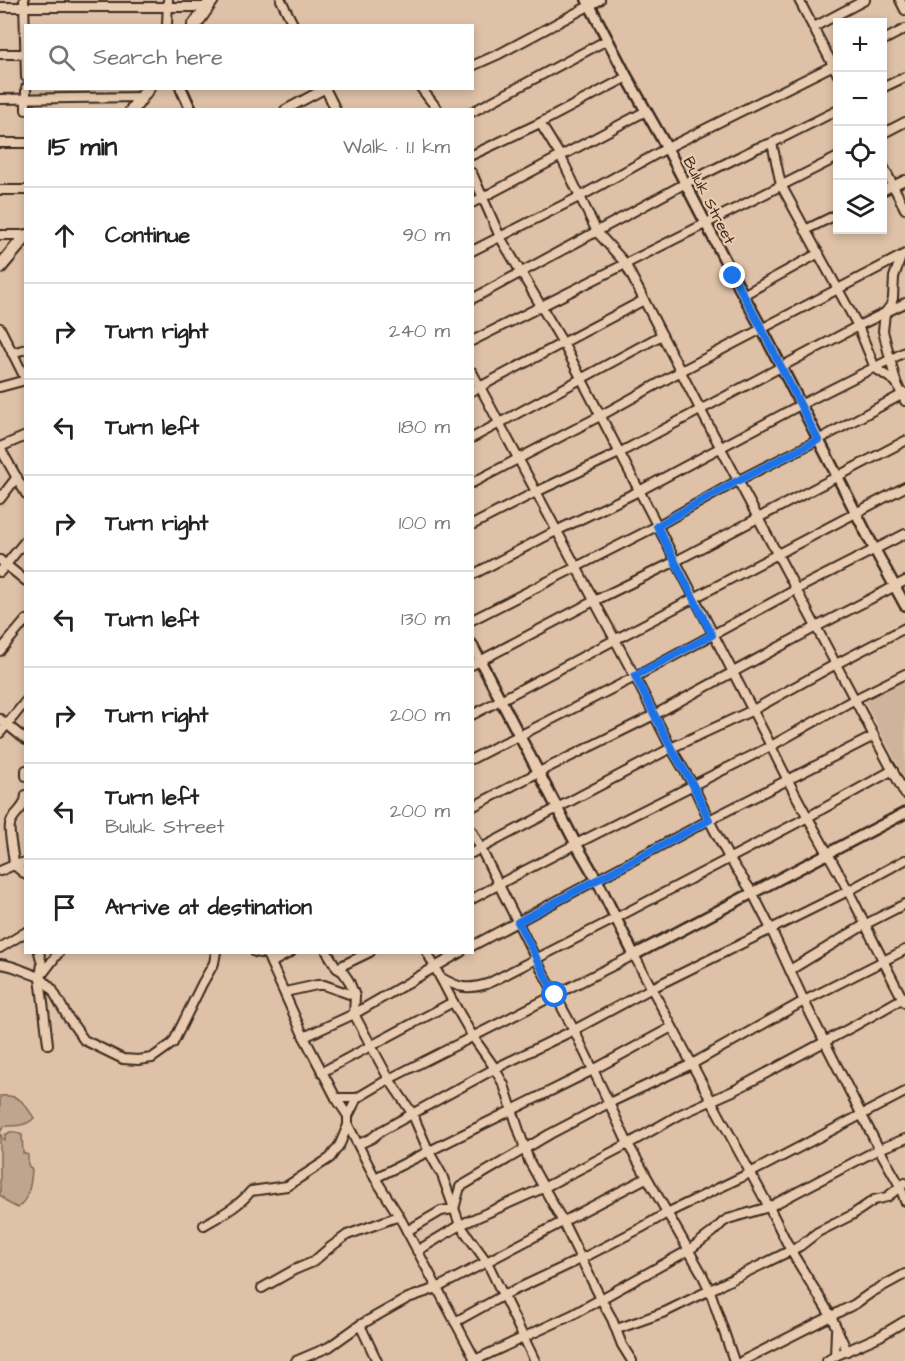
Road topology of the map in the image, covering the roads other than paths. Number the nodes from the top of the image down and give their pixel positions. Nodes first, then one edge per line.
1 (281, 0) edge
2 (600, 0) edge
3 (799, 0) edge
4 (865, 0) edge
5 (900, 0) edge
6 (24, 3) edge
7 (168, 3) edge
8 (588, 3) edge
9 (210, 4) edge
10 (0, 7) edge
11 (905, 10) edge
12 (24, 24) edge
13 (167, 24) edge
14 (195, 24) edge
15 (293, 24) edge
16 (814, 27) junction
17 (905, 29) edge
18 (887, 38) edge
19 (608, 40) junction
20 (0, 54) edge
21 (24, 54) edge
22 (833, 60) edge
23 (474, 65) edge
24 (833, 65) edge
25 (627, 76) junction
26 (905, 77) edge
27 (887, 86) edge
28 (26, 90) edge
29 (182, 90) edge
30 (324, 90) edge
31 (326, 90) edge
32 (423, 90) edge
33 (145, 93) edge
34 (0, 99) edge
35 (26, 99) junction
36 (26, 108) edge
37 (134, 108) edge
38 (190, 108) edge
39 (289, 108) edge
40 (335, 108) edge
41 (436, 108) edge
42 (474, 111) edge
43 (646, 111) junction
44 (833, 112) edge
45 (905, 122) edge
46 (540, 123) junction
47 (887, 131) edge
48 (772, 142) junction
49 (0, 143) edge
50 (24, 143) edge
51 (667, 148) junction
52 (474, 154) edge
53 (561, 157) junction
54 (833, 159) edge
55 (887, 173) edge
56 (474, 178) edge
57 (905, 180) edge
58 (684, 184) junction
59 (782, 185) junction
60 (894, 186) junction
61 (887, 189) edge
62 (0, 190) edge
63 (24, 190) edge
64 (580, 196) junction
65 (483, 198) junction
66 (474, 202) edge
67 (905, 209) edge
68 (833, 216) edge
69 (705, 223) junction
70 (805, 230) junction
71 (597, 232) junction
72 (0, 235) edge
73 (24, 236) edge
74 (500, 237) junction
75 (24, 238) edge
76 (474, 250) edge
77 (819, 253) junction
78 (903, 255) edge
79 (625, 263) junction
80 (0, 267) edge
81 (520, 272) junction
82 (838, 290) junction
83 (743, 295) junction
84 (474, 298) edge
85 (644, 300) junction
86 (905, 303) edge
87 (540, 307) junction
88 (885, 314) junction
89 (858, 326) junction
90 (0, 328) edge
91 (762, 329) junction
92 (662, 335) junction
93 (474, 340) edge
94 (562, 343) junction
95 (24, 350) edge
96 (905, 352) edge
97 (12, 353) junction
98 (890, 360) junction
99 (782, 367) junction
100 (875, 368) junction
101 (681, 371) junction
102 (24, 376) edge
103 (580, 379) junction
104 (24, 381) edge
105 (896, 382) junction
106 (0, 387) edge
107 (476, 389) edge
108 (904, 396) edge
109 (800, 405) junction
110 (700, 409) junction
111 (600, 416) junction
112 (500, 424) junction
113 (24, 437) edge
114 (474, 437) edge
115 (818, 440) junction
116 (905, 441) edge
117 (721, 447) junction
118 (0, 448) edge
119 (619, 453) junction
120 (519, 459) junction
121 (837, 477) junction
122 (21, 480) edge
123 (739, 480) junction
124 (474, 482) edge
125 (905, 487) edge
126 (639, 491) junction
127 (536, 492) junction
128 (0, 500) edge
129 (856, 512) junction
130 (758, 517) junction
131 (474, 524) edge
132 (657, 526) junction
133 (556, 531) junction
134 (905, 534) edge
135 (24, 542) edge
136 (874, 550) junction
137 (777, 553) junction
138 (675, 561) junction
139 (3, 562) edge
140 (576, 567) junction
141 (0, 572) edge
142 (474, 574) edge
143 (24, 579) edge
144 (905, 581) edge
145 (895, 586) junction
146 (797, 589) junction
147 (694, 597) junction
148 (594, 601) junction
149 (905, 605) edge
150 (474, 619) edge
151 (24, 622) edge
152 (816, 627) junction
153 (905, 628) edge
154 (712, 635) junction
155 (614, 639) junction
156 (0, 651) edge
157 (477, 663) edge
158 (836, 664) junction
159 (733, 672) junction
160 (905, 674) edge
161 (635, 676) junction
162 (855, 699) junction
163 (502, 700) junction
164 (24, 704) edge
165 (753, 710) junction
166 (474, 714) edge
167 (654, 715) junction
168 (0, 719) edge
169 (7, 725) junction
170 (0, 733) edge
171 (519, 736) junction
172 (874, 736) junction
173 (24, 738) edge
174 (771, 746) junction
175 (671, 748) junction
176 (474, 758) edge
177 (893, 770) junction
178 (538, 772) junction
179 (788, 781) junction
180 (693, 785) junction
181 (905, 794) edge
182 (24, 805) edge
183 (474, 806) edge
184 (558, 809) junction
185 (905, 813) edge
186 (808, 818) junction
187 (709, 820) junction
188 (474, 835) edge
189 (576, 844) junction
190 (481, 849) junction
191 (474, 852) edge
192 (828, 854) junction
193 (729, 858) junction
194 (905, 860) edge
195 (24, 862) edge
196 (14, 865) junction
197 (0, 871) edge
198 (24, 873) edge
199 (597, 880) junction
200 (499, 885) junction
201 (848, 891) junction
202 (752, 892) junction
203 (474, 898) edge
204 (905, 904) edge
205 (616, 918) junction
206 (518, 922) junction
207 (866, 924) junction
208 (771, 929) junction
209 (24, 933) edge
210 (474, 945) edge
211 (0, 948) edge
212 (905, 950) edge
213 (40, 954) edge
214 (57, 954) edge
215 (216, 954) edge
216 (267, 954) edge
217 (287, 954) edge
218 (328, 954) edge
219 (366, 954) edge
220 (428, 954) edge
221 (458, 954) edge
222 (634, 955) junction
223 (536, 959) junction
224 (883, 962) junction
225 (271, 963) junction
226 (0, 964) edge
227 (435, 967) junction
228 (338, 968) junction
229 (790, 970) junction
230 (40, 976) junction
231 (440, 977) junction
232 (652, 988) junction
233 (285, 992) junction
234 (555, 995) junction
235 (355, 996) junction
236 (904, 999) edge
237 (804, 1001) junction
238 (453, 1002) junction
239 (354, 1014) junction
240 (672, 1027) junction
241 (574, 1030) junction
242 (304, 1037) junction
243 (473, 1037) junction
244 (825, 1041) junction
245 (48, 1044) dead end
246 (371, 1045) junction
247 (692, 1064) junction
248 (494, 1069) junction
249 (593, 1071) junction
250 (322, 1072) junction
251 (389, 1079) junction
252 (905, 1092) edge
253 (336, 1098) junction
254 (357, 1098) junction
255 (711, 1100) junction
256 (609, 1103) junction
257 (513, 1110) junction
258 (412, 1113) junction
259 (861, 1114) junction
260 (348, 1121) junction
261 (905, 1138) edge
262 (358, 1144) junction
263 (628, 1144) junction
264 (524, 1148) junction
265 (879, 1149) junction
266 (429, 1152) junction
267 (750, 1173) junction
268 (375, 1178) junction
269 (646, 1178) junction
270 (902, 1184) edge
271 (543, 1188) junction
272 (905, 1201) edge
273 (769, 1207) junction
274 (454, 1209) junction
275 (667, 1213) junction
276 (399, 1216) junction
277 (563, 1222) junction
278 (204, 1225) dead end
279 (460, 1225) junction
280 (407, 1231) junction
281 (689, 1250) junction
282 (417, 1251) junction
283 (791, 1251) junction
284 (581, 1259) junction
285 (487, 1262) junction
286 (905, 1274) edge
287 (262, 1288) dead end
288 (437, 1288) junction
289 (710, 1291) junction
290 (504, 1295) junction
291 (601, 1299) junction
292 (831, 1316) junction
293 (905, 1321) edge
294 (455, 1322) junction
295 (360, 1325) junction
296 (616, 1329) junction
297 (837, 1330) junction
298 (524, 1338) junction
299 (847, 1351) junction
300 (831, 1359) edge
301 (296, 1361) edge
302 (377, 1361) edge
303 (474, 1361) edge
304 (535, 1361) edge
305 (632, 1361) edge
306 (734, 1361) edge
307 (742, 1361) edge

1 - 15 street
2 - 8 street
3 - 16 street
4 - 16 street
5 - 11 street
6 - 7 street
6 - 10 street
6 - 12 street
7 - 9 street
7 - 13 street
8 - 19 street, Buluk Street
8 - 23 street
9 - 14 main road
16 - 22 street
17 - 18 street
19 - 25 street, Buluk Street
19 - 42 street
20 - 21 street
24 - 51 street
25 - 43 street, Buluk Street
25 - 46 street
26 - 27 street
28 - 35 street
29 - 38 street
30 - 39 street
31 - 40 street
32 - 41 street
33 - 35 street
33 - 37 main road
34 - 35 street
35 - 36 street
43 - 51 street, Buluk Street
43 - 53 street
44 - 48 street
45 - 47 street
46 - 52 street
46 - 53 street
48 - 58 street
48 - 59 street
49 - 50 street
51 - 58 street, Buluk Street
51 - 64 street
53 - 64 street
53 - 65 street
54 - 59 street
55 - 60 street
56 - 65 street
57 - 60 street
58 - 69 street, Buluk Street
58 - 71 street
59 - 69 street
59 - 70 street
60 - 61 street
60 - 67 street
62 - 63 street
64 - 71 street
64 - 74 street
65 - 66 street
65 - 74 street
68 - 70 street
69 - 79 street
69 - 83 street, Buluk Street
70 - 77 street
71 - 79 street
71 - 81 street
72 - 73 street
74 - 76 street
74 - 81 street
75 - 80 main road
77 - 82 street
77 - 83 street
78 - 82 street
78 - 88 street
79 - 85 street
79 - 87 street
81 - 84 street
81 - 87 street
82 - 89 street
82 - 91 street
83 - 91 street, Buluk Street
85 - 92 street
85 - 94 street
86 - 88 street
87 - 93 street
87 - 94 street
88 - 89 street
88 - 98 street
89 - 99 street
89 - 100 street
90 - 97 street
91 - 99 street, Buluk Street
91 - 101 street
92 - 101 street
92 - 103 street
94 - 103 street
94 - 107 street
95 - 97 street
96 - 98 street
97 - 102 street
98 - 100 street
98 - 105 street
99 - 109 street, Buluk Street
99 - 110 street
100 - 105 street
100 - 109 street
101 - 110 street
101 - 111 street
103 - 111 street
103 - 112 street
104 - 106 street
105 - 108 street
107 - 112 street
108 - 115 street
109 - 115 street, Buluk Street
109 - 117 street
110 - 117 street
110 - 119 street
111 - 119 street
111 - 120 street
112 - 114 street
112 - 120 street
113 - 118 street
115 - 121 street, Buluk Street
115 - 123 street
116 - 121 street
117 - 123 street
117 - 126 street
118 - 122 street
119 - 126 street
119 - 127 street
120 - 124 street
120 - 127 street
121 - 129 street, Buluk Street
121 - 130 street
122 - 128 street
123 - 130 street
123 - 132 street
125 - 129 street
126 - 132 street
126 - 133 street
127 - 131 street
127 - 133 street
129 - 136 street, Buluk Street
129 - 137 street
130 - 137 street
130 - 138 street
132 - 138 street
132 - 140 street
133 - 140 street
133 - 142 street
134 - 136 street
135 - 139 street
136 - 145 street, Buluk Street
136 - 146 street
137 - 146 street
137 - 147 street
138 - 147 street
138 - 148 street
139 - 141 street
139 - 143 street
140 - 148 street
140 - 150 street
144 - 145 street
145 - 149 street, Buluk Street
145 - 152 street
146 - 152 street
146 - 154 street
147 - 154 street
147 - 155 street
148 - 155 street
148 - 157 street
151 - 156 street
152 - 158 street
152 - 159 street
153 - 158 street
154 - 159 street
154 - 161 street
155 - 161 street
155 - 163 street
157 - 163 street
158 - 162 street
158 - 165 street
159 - 165 street
159 - 167 street
160 - 162 street
161 - 167 street
161 - 171 street
162 - 172 street
162 - 174 street
163 - 166 street
163 - 171 street
164 - 169 street
165 - 174 street
165 - 175 street
167 - 175 street
167 - 178 street
168 - 169 street
169 - 170 street
169 - 173 street
171 - 176 street
171 - 178 street
172 - 177 street
172 - 179 street
174 - 179 street
174 - 180 street
175 - 180 street
175 - 184 street
177 - 181 street
177 - 186 street
178 - 183 street
178 - 184 street
179 - 186 street
179 - 187 street
180 - 187 street
180 - 189 street
182 - 196 street
184 - 189 street
184 - 190 street
185 - 192 street
186 - 192 street
186 - 193 street
187 - 193 street
187 - 199 street
188 - 190 street
189 - 199 street
189 - 200 street
190 - 191 street
190 - 200 street
192 - 201 street
192 - 202 street
193 - 202 street
193 - 205 street
194 - 201 street
195 - 196 street
196 - 197 street
196 - 198 street
199 - 205 street
199 - 206 street
200 - 203 street
200 - 206 street
201 - 207 street
201 - 208 street
202 - 208 street
202 - 222 street
204 - 207 street
205 - 222 street
205 - 223 street
206 - 210 street
206 - 223 street
207 - 224 street
207 - 229 street
208 - 229 street
208 - 232 street
209 - 211 street
212 - 224 street
213 - 230 street
214 - 230 street
215 - 230 street
216 - 225 street
217 - 225 street
218 - 228 street
219 - 228 street
220 - 227 street
221 - 227 street
222 - 232 street
222 - 234 street
223 - 231 street
223 - 234 street
224 - 236 street
224 - 237 street
225 - 233 street
226 - 230 street
227 - 231 street
227 - 239 street
228 - 235 street
229 - 237 street
230 - 245 street
231 - 238 street
232 - 240 street
232 - 241 street
233 - 235 street
233 - 242 street
234 - 241 street
234 - 243 street
235 - 239 street
236 - 244 street
237 - 244 street
237 - 247 street
238 - 243 street
238 - 246 street
239 - 242 street
239 - 246 street
240 - 247 street
240 - 249 street
241 - 248 street
241 - 249 street
242 - 250 street
243 - 248 street
243 - 251 street
244 - 255 street
244 - 259 street
246 - 250 street
246 - 251 street
247 - 255 street
247 - 256 street
248 - 257 street
248 - 258 street
249 - 256 street
249 - 257 street
250 - 253 street
251 - 254 street
251 - 258 street
252 - 259 street
253 - 254 street
253 - 260 street
254 - 260 street
255 - 263 street
255 - 267 street
256 - 263 street
256 - 264 street
257 - 264 street
257 - 266 street
258 - 262 street
258 - 266 street
259 - 265 street
259 - 267 street
260 - 262 street
260 - 278 street
261 - 265 street
262 - 268 street
263 - 269 street
263 - 271 street
264 - 271 street
264 - 274 street
265 - 270 street
265 - 273 street
266 - 268 street
266 - 274 street
267 - 273 street
267 - 275 street
268 - 276 street
269 - 275 street
269 - 277 street
270 - 272 street
270 - 283 street
271 - 277 street
271 - 279 street
273 - 281 street
273 - 283 street
274 - 279 street
274 - 280 street
275 - 281 street
275 - 284 street
276 - 280 street
276 - 287 street
277 - 284 street
277 - 285 street
279 - 282 street
279 - 285 street
280 - 282 street
281 - 289 street
281 - 291 street
282 - 288 street
283 - 289 street
283 - 292 street
284 - 290 street
284 - 291 street
285 - 288 street
285 - 290 street
286 - 292 street
288 - 294 street
288 - 295 street
289 - 296 street
289 - 306 street
290 - 294 street
290 - 298 street
291 - 296 street
291 - 298 street
292 - 297 street
292 - 307 street
293 - 299 street
294 - 303 street
295 - 301 street
295 - 302 street
296 - 305 street
297 - 299 street
297 - 300 street
298 - 303 street
298 - 304 street
299 - 300 street

